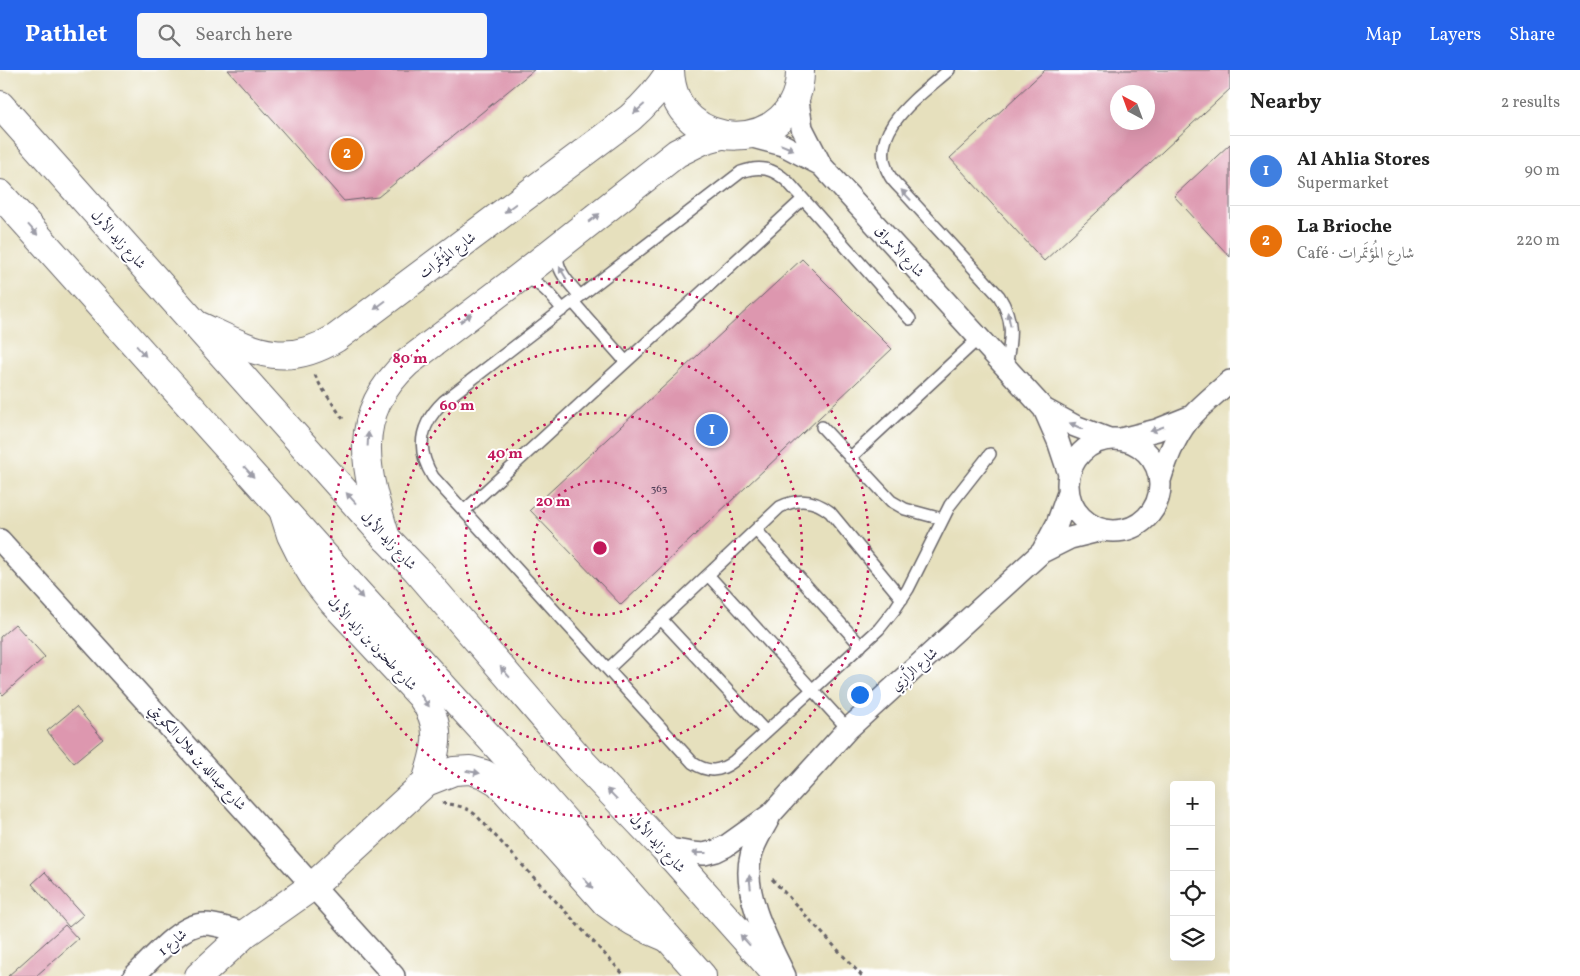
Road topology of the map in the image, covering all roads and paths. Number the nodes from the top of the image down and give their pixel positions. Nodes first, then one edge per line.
1 (948, 70) edge
2 (670, 71) edge
3 (800, 77) edge
4 (0, 105) edge
5 (721, 135) junction
6 (749, 136) junction
7 (821, 165) junction
8 (0, 194) edge
9 (803, 199) junction
10 (559, 245) junction
11 (520, 277) junction
12 (576, 299) junction
13 (563, 310) junction
14 (910, 319) dead end
15 (195, 324) junction
16 (979, 338) junction
17 (305, 353) junction
18 (626, 362) junction
19 (1006, 367) junction
20 (1230, 381) edge
21 (1044, 409) junction
22 (1192, 416) junction
23 (822, 427) dead end
24 (368, 433) junction
25 (1115, 439) junction
26 (990, 454) dead end
27 (850, 458) junction
28 (1160, 480) junction
29 (1068, 484) junction
30 (283, 510) junction
31 (464, 511) junction
32 (942, 519) junction
33 (756, 530) junction
34 (1102, 530) junction
35 (386, 538) junction
36 (0, 540) edge
37 (1042, 552) junction
38 (708, 576) junction
39 (902, 599) junction
40 (661, 619) junction
41 (861, 646) junction
42 (608, 669) junction
43 (813, 690) junction
44 (848, 729) junction
45 (766, 732) junction
46 (423, 784) junction
47 (772, 814) junction
48 (664, 848) junction
49 (750, 856) junction
50 (314, 885) junction
51 (246, 933) junction
52 (668, 938) junction
53 (134, 976) edge
54 (199, 976) edge
55 (394, 976) edge
56 (625, 976) edge
57 (702, 976) edge
58 (778, 976) edge
59 (785, 976) edge
60 (862, 976) edge

19 -> 1 lane
2 - 5 street
2 -> 17 street, شارع المُؤتَمرات
3 - 6 street
3 - 7 street, شارع الأسواق
4 - 15 street, شارع زايد الأول
5 - 6 street
10 -> 5 street
6 -> 7 street, شارع الأسواق
7 - 16 street, شارع الأسواق
8 -> 30 street
9 - 12 lane
9 - 14 lane
9 - 18 lane
10 - 11 street
12 -> 10 lane
11 - 13 lane
24 -> 11 street
12 - 13 lane
12 - 18 lane
13 - 31 lane
15 - 17 street, شارع المُؤتَمرات
35 -> 15 street, شارع زايد الأول
16 - 19 street, شارع الأسواق
16 - 27 lane
17 - 24 path
18 - 31 lane
19 - 21 street, شارع الأسواق
20 - 22 street
25 -> 21 street, شارع الأسواق
21 - 29 street, شارع الأسواق
22 -> 25 street
22 - 28 street
23 - 27 lane
35 -> 24 street
25 - 28 street
25 - 29 street
26 - 32 lane
27 - 32 lane
28 - 34 street
29 - 34 street
29 - 37 street, شارع الرَّازِي
30 -> 46 street, شارع طحنون بن زايد الأول
30 -> 52 street
31 - 42 lane
32 - 39 lane
33 - 38 lane
33 - 39 lane
33 - 41 lane
34 - 37 street, شارع الرَّازِي
48 -> 35 street, شارع زايد الأول
36 - 50 street, شارع عبدالله بن هلال الكويتي
37 - 44 street, شارع الرَّازِي
38 - 40 lane
38 - 43 lane
39 - 41 lane
40 - 42 lane
40 - 45 lane
41 - 43 lane
42 - 45 lane
43 - 44 lane
43 - 45 lane
44 - 47 street, شارع الرَّازِي
46 - 50 street, شارع طحنون بن زايد الأول
46 -> 52 street, شارع طحنون بن زايد الأول
46 - 56 path
47 -> 48 street, شارع الرَّازِي
47 - 49 street, شارع الرَّازِي
58 -> 48 street, شارع زايد الأول
59 -> 49 street, شارع الرَّازِي
49 - 60 path
50 - 51 street, شارع طحنون بن زايد الأول
50 - 55 street, شارع عبدالله بن هلال الكويتي
51 - 53 street, شارع 1
51 - 54 street, شارع طحنون بن زايد الأول
52 - 57 street

